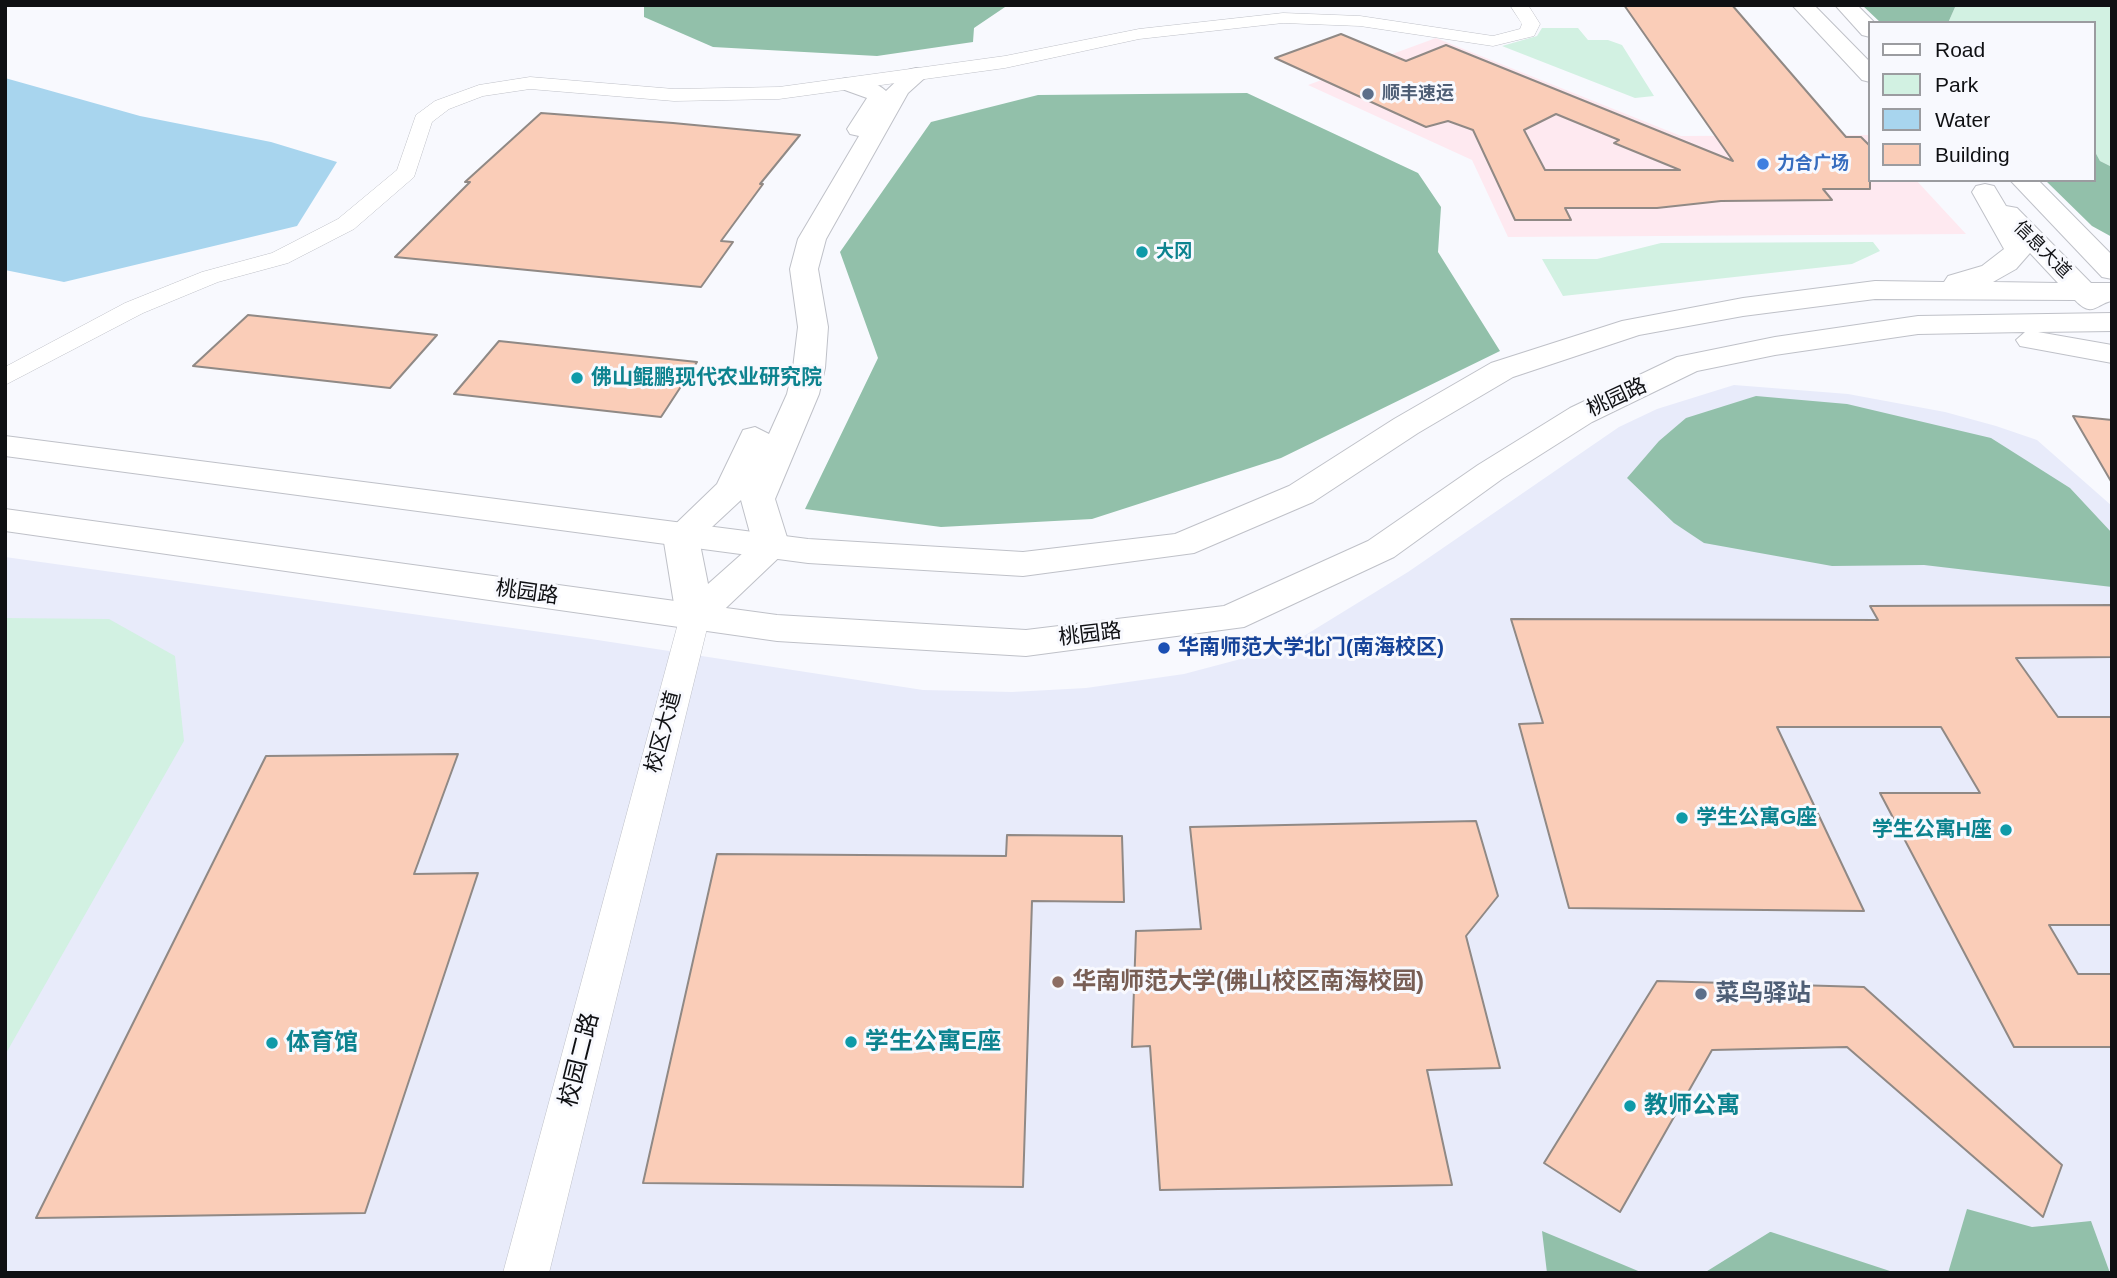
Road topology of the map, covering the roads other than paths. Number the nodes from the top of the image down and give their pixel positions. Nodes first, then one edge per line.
1 (1519, 5) edge
2 (1802, 5) edge
3 (1845, 5) edge
4 (1868, 28) edge
5 (1868, 73) edge
6 (916, 75) junction
7 (850, 85) junction
8 (2025, 182) edge
9 (1979, 186) edge
10 (2081, 237) junction
11 (2112, 251) edge
12 (2112, 271) edge
13 (1875, 290) junction
14 (2107, 317) edge
15 (5, 377) edge
16 (5, 446) edge
17 (5, 520) edge
18 (681, 536) junction
19 (772, 547) junction
20 (695, 616) junction
21 (634, 848) joint
22 (526, 1273) edge

1 - 6 street
2 - 5 main road
3 - 4 main road
6 - 7 street
6 - 19 main road
7 - 15 street
7 - 18 main road
8 - 10 main road, 信息大道
9 - 13 main road
9 - 14 main road, 信息大道
10 - 11 main road
10 - 12 main road, 信息大道
13 - 14 main road
13 - 19 main road
14 - 20 main road, 桃园路
16 - 18 main road
17 - 20 main road, 桃园路
18 - 19 main road
18 - 20 main road
19 - 20 main road
20 - 21 street, 校区大道
21 - 22 street, 校园二路

